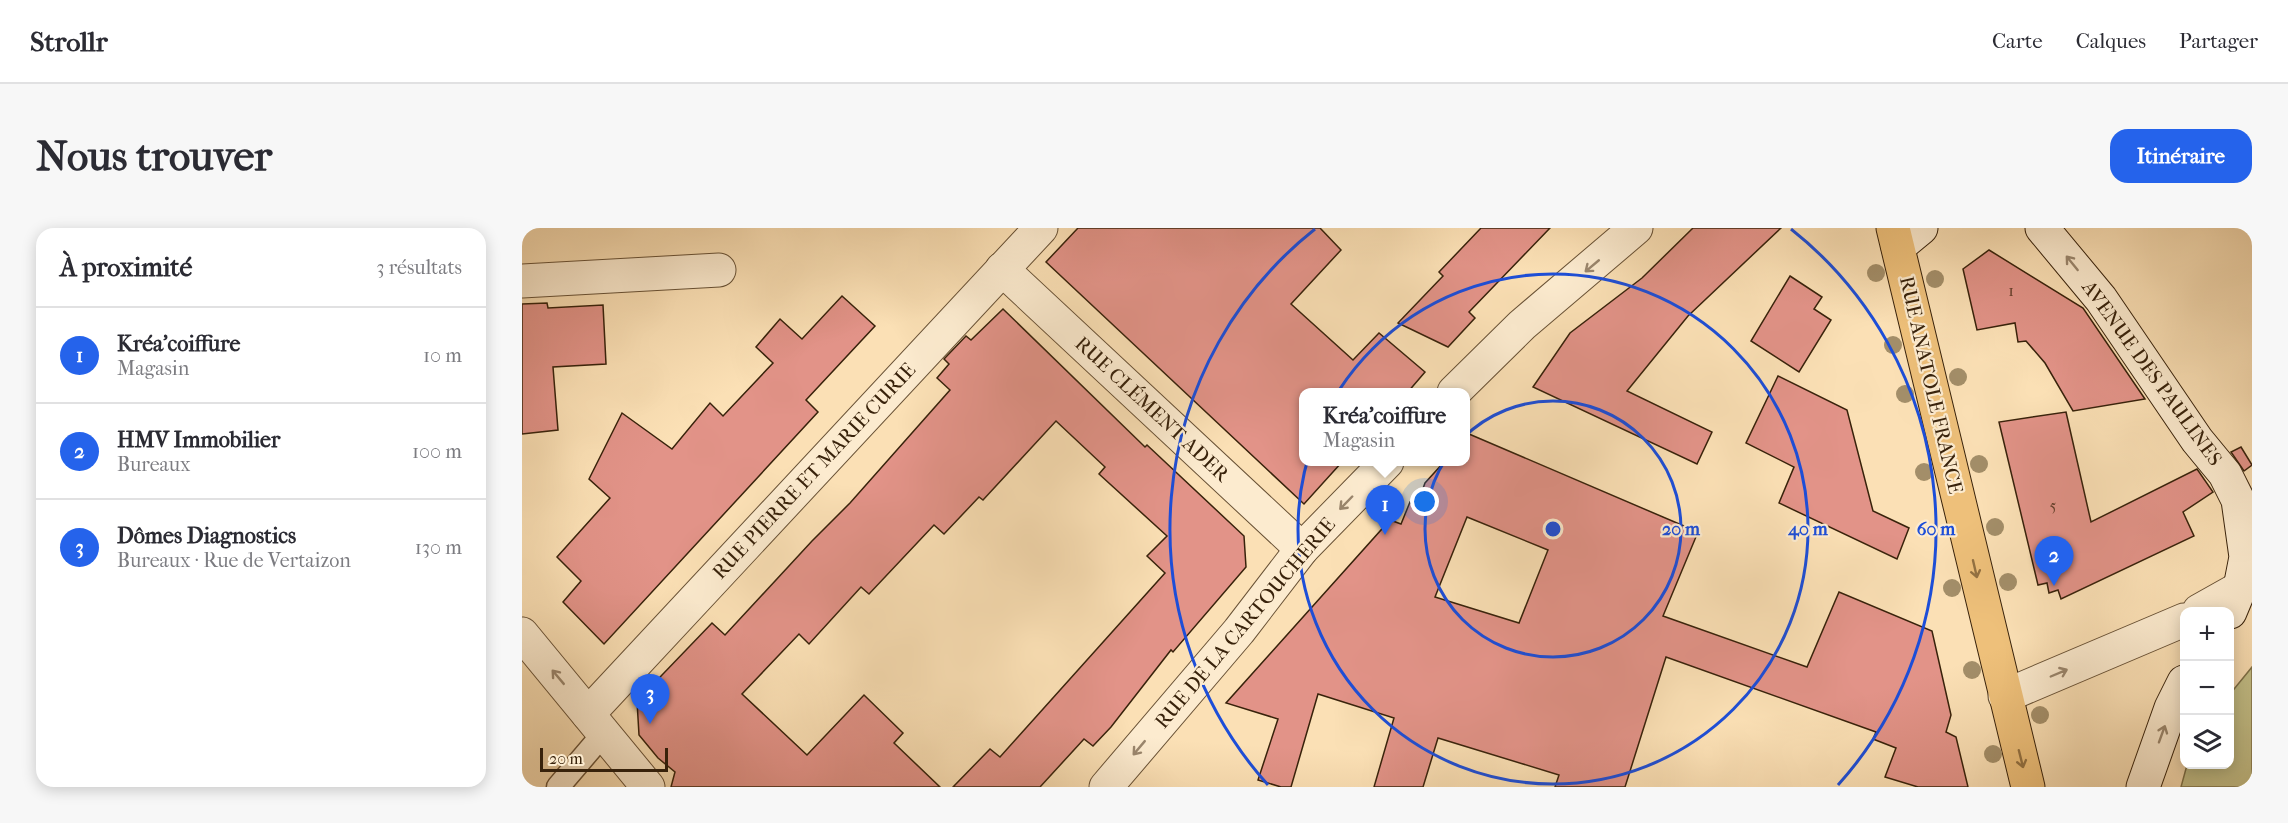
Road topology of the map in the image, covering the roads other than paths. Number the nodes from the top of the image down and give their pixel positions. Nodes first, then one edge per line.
1 (1041, 228) edge
2 (1636, 228) edge
3 (2042, 228) edge
4 (1904, 234) edge
5 (1002, 269) junction
6 (719, 270) dead end
7 (522, 281) edge
8 (1459, 388) edge
9 (1383, 466) edge
10 (2247, 531) edge
11 (1302, 549) junction
12 (2240, 598) edge
13 (2214, 607) edge
14 (2180, 622) edge
15 (522, 634) edge
16 (2180, 690) edge
17 (2005, 696) junction
18 (596, 724) junction
19 (558, 787) edge
20 (648, 787) edge
21 (1106, 787) edge
22 (2028, 787) edge
23 (2143, 787) edge

1 - 5 street, RUE PIERRE ET MARIE CURIE
2 -> 8 street
10 -> 3 street, AVENUE DES PAULINES
4 -> 17 main road, RUE ANATOLE FRANCE
5 - 11 street, RUE CLÉMENT ADER
5 - 18 street, RUE PIERRE ET MARIE CURIE
6 - 7 street
9 -> 11 street, RUE DE LA CARTOUCHERIE
10 - 12 street, AVENUE DES PAULINES
11 -> 21 street, RUE DE LA CARTOUCHERIE
12 - 13 street, AVENUE DES PAULINES
17 -> 14 street
18 -> 15 street
23 -> 16 street
17 -> 22 main road, RUE ANATOLE FRANCE
18 - 19 lane
18 - 20 street

